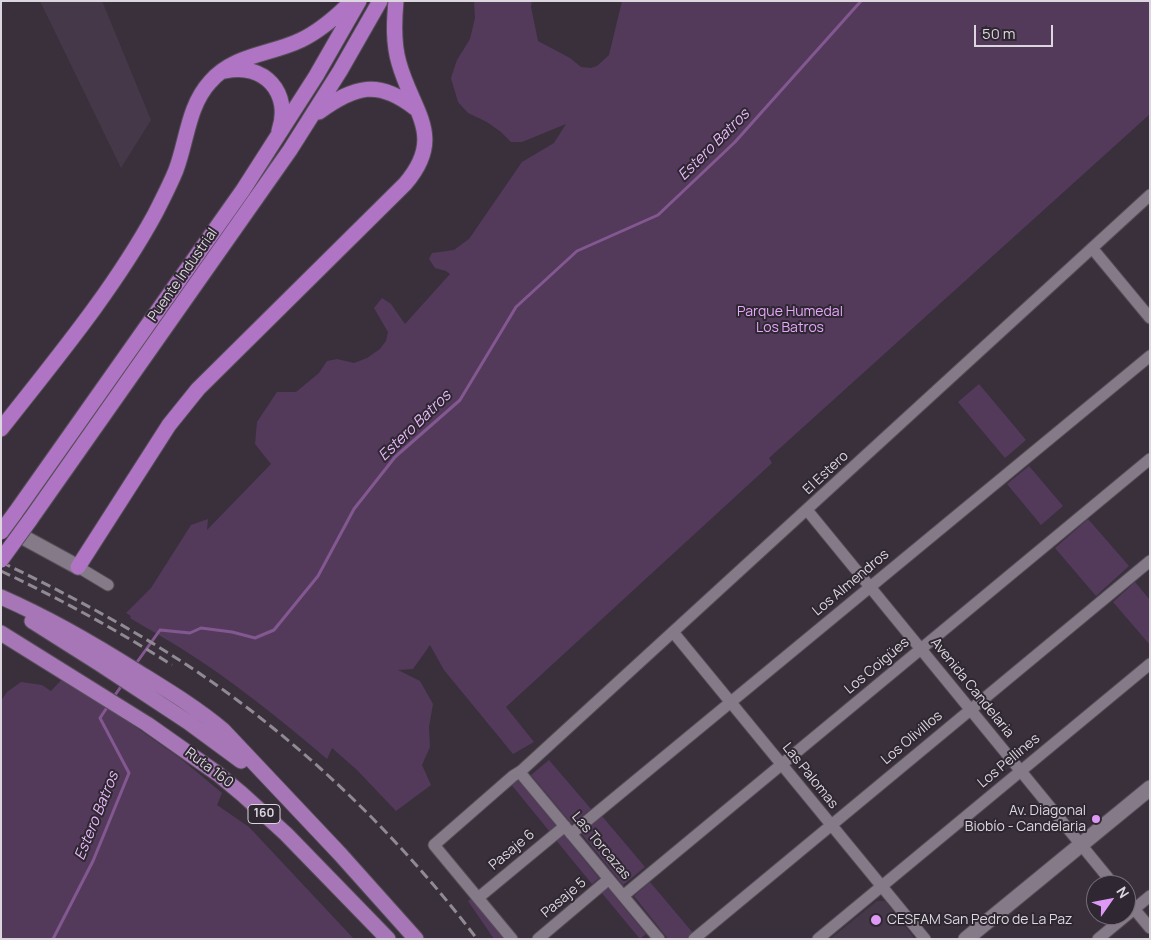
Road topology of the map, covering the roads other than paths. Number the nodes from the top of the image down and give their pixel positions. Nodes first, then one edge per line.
1 (352, 1) edge
2 (359, 1) edge
3 (380, 1) edge
4 (396, 1) edge
5 (218, 73) junction
6 (416, 108) junction
7 (313, 116) junction
8 (276, 138) junction
9 (1150, 195) edge
10 (1092, 248) junction
11 (1150, 318) edge
12 (1150, 356) edge
13 (1, 429) edge
14 (1150, 459) edge
15 (807, 510) junction
16 (1, 525) edge
17 (1, 532) edge
18 (1, 560) edge
19 (1150, 561) edge
20 (78, 567) junction
21 (108, 585) dead end
22 (870, 587) junction
23 (1, 597) edge
24 (1, 604) edge
25 (673, 632) junction
26 (1, 633) edge
27 (921, 649) junction
28 (106, 660) junction
29 (1150, 664) edge
30 (730, 702) junction
31 (970, 709) junction
32 (782, 764) junction
33 (521, 771) junction
34 (1021, 771) junction
35 (1150, 788) edge
36 (831, 825) junction
37 (568, 830) junction
38 (1081, 844) junction
39 (1106, 875) edge
40 (609, 880) junction
41 (882, 886) junction
42 (623, 896) junction
43 (1150, 896) edge
44 (478, 898) junction
45 (1136, 907) edge
46 (1136, 911) edge
47 (1115, 925) edge
48 (1150, 928) edge
49 (653, 937) edge
50 (388, 939) edge
51 (416, 939) edge
52 (512, 939) edge
53 (538, 939) edge
54 (694, 939) edge
55 (818, 939) edge
56 (925, 939) edge
57 (966, 939) edge
58 (1098, 939) edge

1 - 5 highway
2 - 8 highway, Puente Industrial
3 - 7 highway, Puente Industrial
4 - 6 highway
5 - 8 highway
5 - 13 highway
6 - 7 highway
6 - 20 highway
7 - 18 highway, Puente Industrial, bridge
8 - 17 highway, Puente Industrial, bridge
9 - 10 street, El Estero
10 - 11 street
10 - 15 street, El Estero
12 - 22 street, Los Almendros
14 - 27 street, Los Coigües
15 - 22 street, Avenida Candelaria
15 - 25 street, El Estero
16 - 20 main road
19 - 31 street, Los Olivillos
20 - 21 street
22 - 27 street, Avenida Candelaria
22 - 30 street, Los Almendros
23 - 28 highway, Ruta 160 / 160
24 - 28 highway, Ruta 160 / 160
25 - 30 street, Las Palomas
25 - 33 street, El Estero
26 - 50 highway, Ruta 160 / 160
27 - 31 street, Avenida Candelaria
27 - 32 street, Los Coigües
28 - 51 highway, Ruta 160 / 160
29 - 34 street, Los Pellines
30 - 32 street, Las Palomas
30 - 37 street, Los Almendros
31 - 34 street, Avenida Candelaria
31 - 36 street, Los Olivillos
32 - 36 street, Las Palomas
32 - 42 street, Los Coigües
33 - 37 street, Las Torcazas
33 - 44 street, El Estero
34 - 38 street, Avenida Candelaria
34 - 41 street, Los Pellines
35 - 38 main road
36 - 41 street, Las Palomas
36 - 54 street, Los Olivillos
37 - 40 street, Las Torcazas
37 - 44 street, Pasaje 6
38 - 39 street, Avenida Candelaria
38 - 57 main road
40 - 42 street, Las Torcazas
40 - 53 street, Pasaje 5
41 - 55 street, Los Pellines
41 - 56 street, Las Palomas
42 - 49 street, Las Torcazas
43 - 45 street
44 - 52 street
46 - 48 street
47 - 58 street

